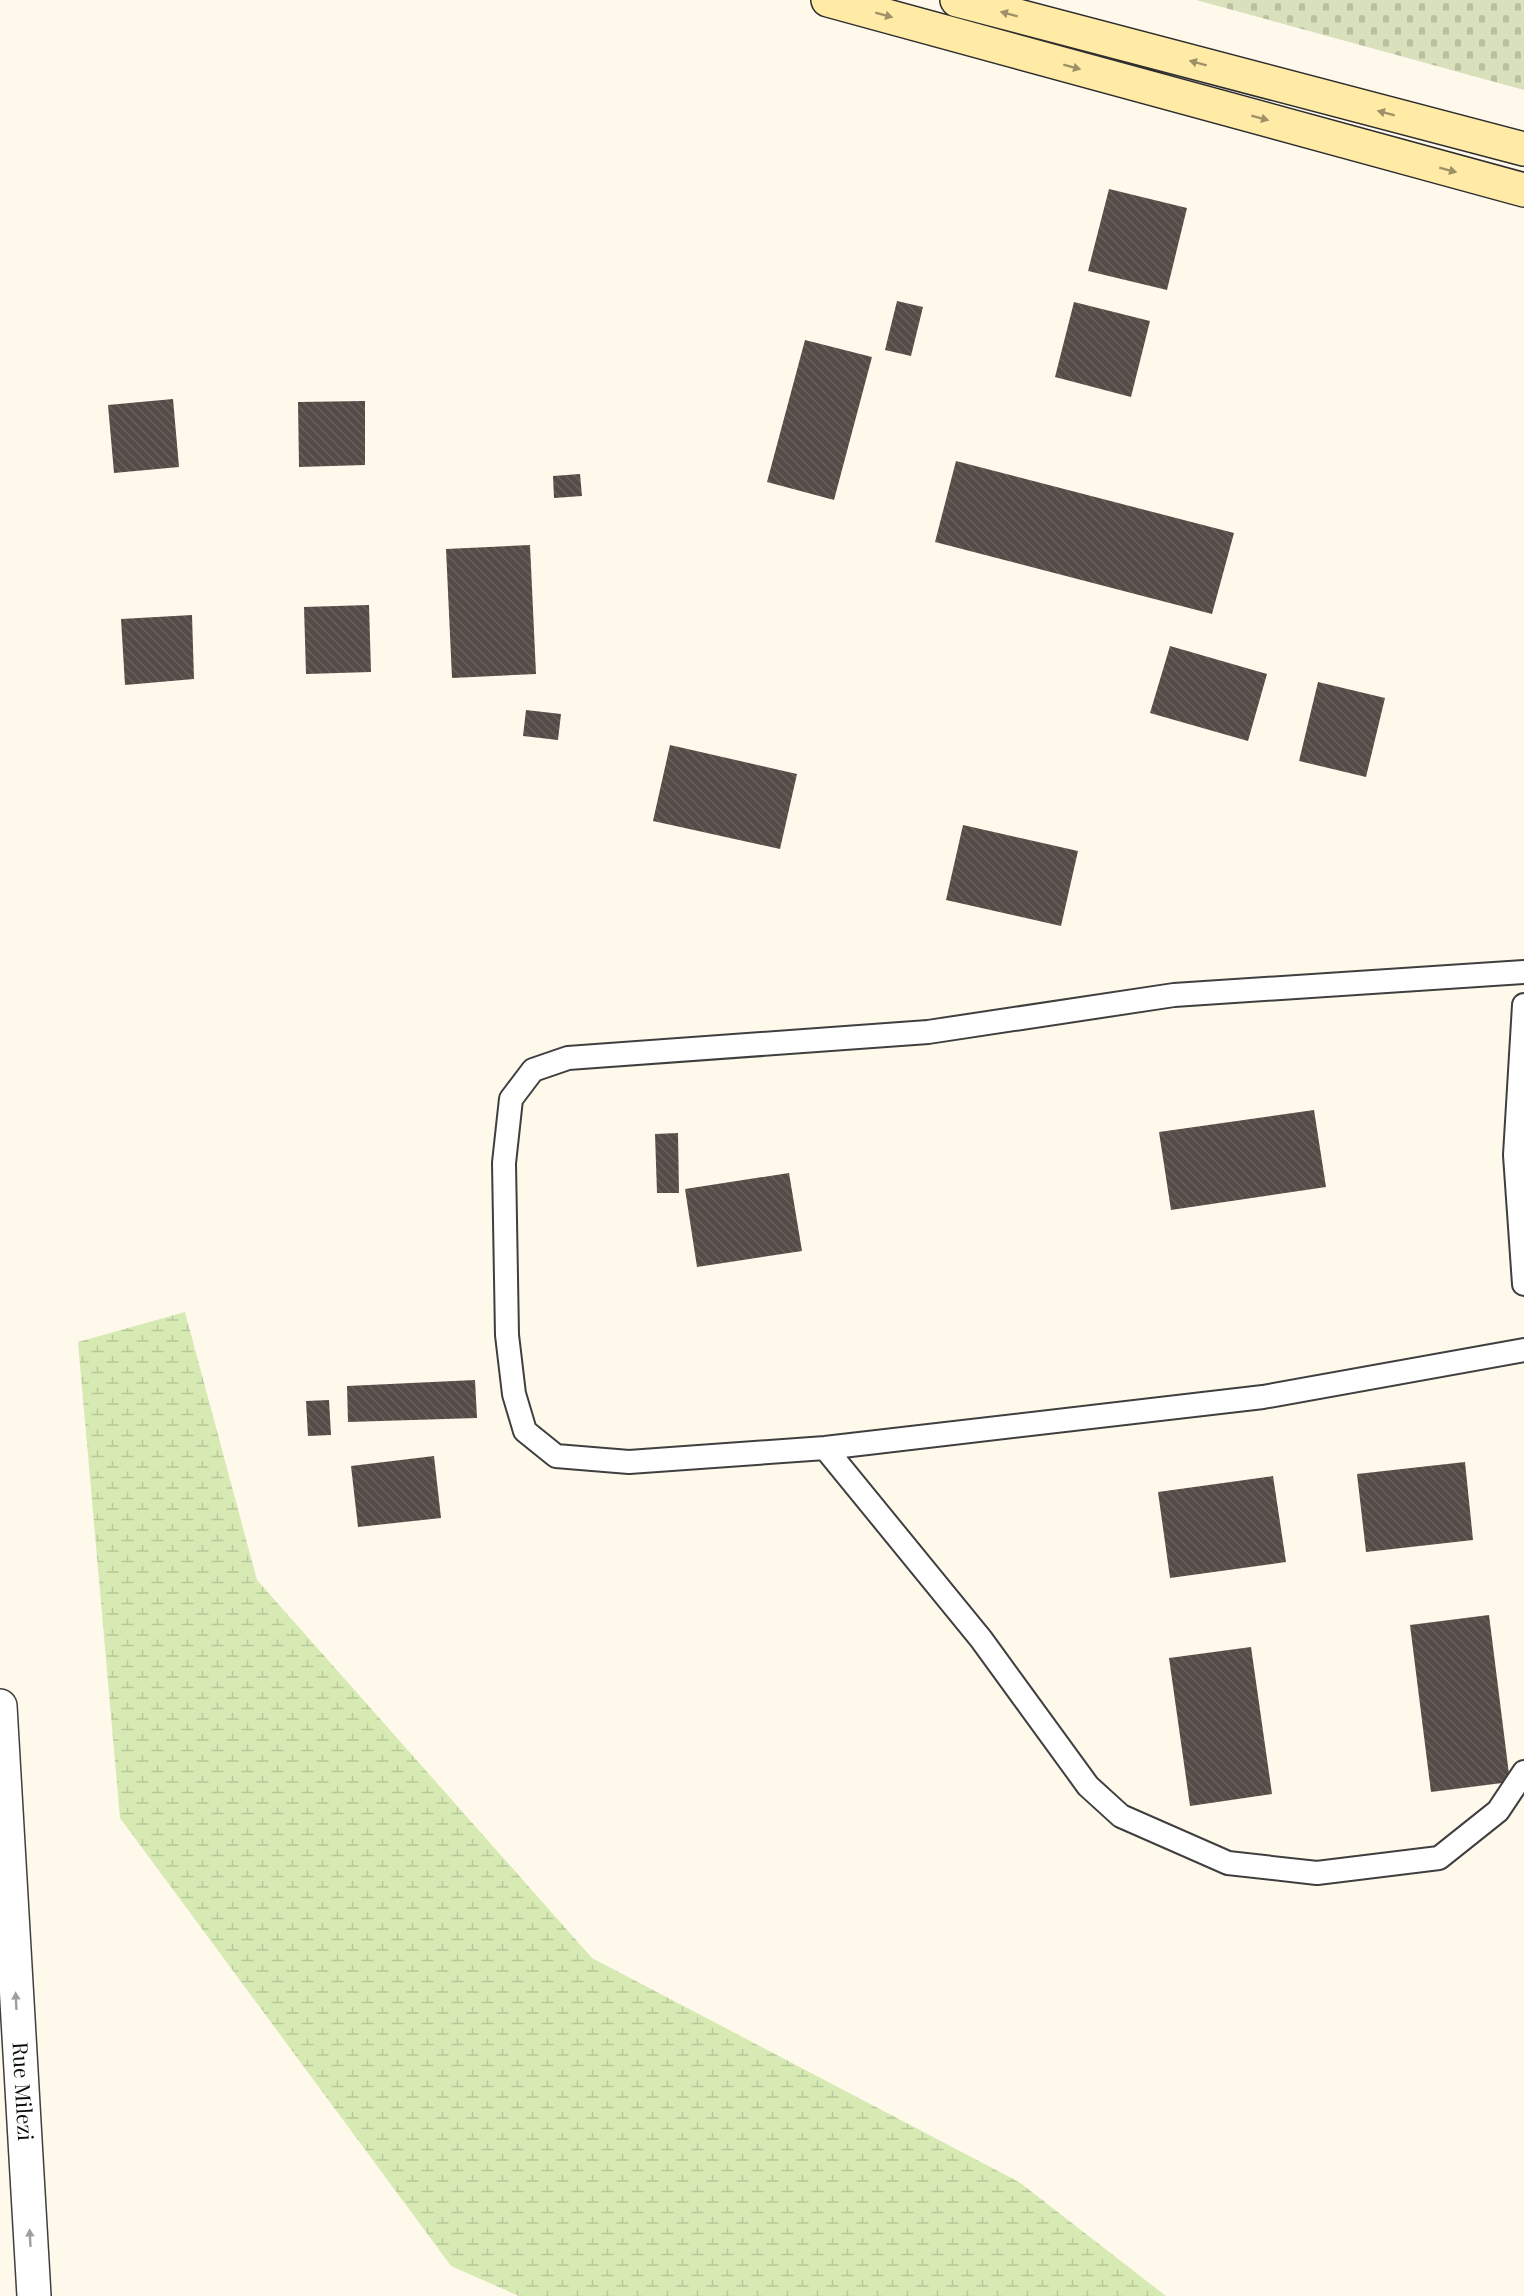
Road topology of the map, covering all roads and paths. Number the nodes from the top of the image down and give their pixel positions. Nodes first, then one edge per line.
1 (828, 0) edge
2 (957, 0) edge
3 (1524, 149) edge
4 (1524, 190) edge
5 (1524, 972) edge
6 (1524, 1005) edge
7 (1524, 1284) edge
8 (1524, 1350) edge
9 (825, 1448) junction
10 (0, 1706) edge
11 (1524, 1772) edge
12 (34, 2296) edge

1 -> 4 main road
3 -> 2 main road
5 - 9 lane
6 - 7 lane
8 - 9 lane
9 - 11 lane
12 -> 10 street, Rue Milezi

